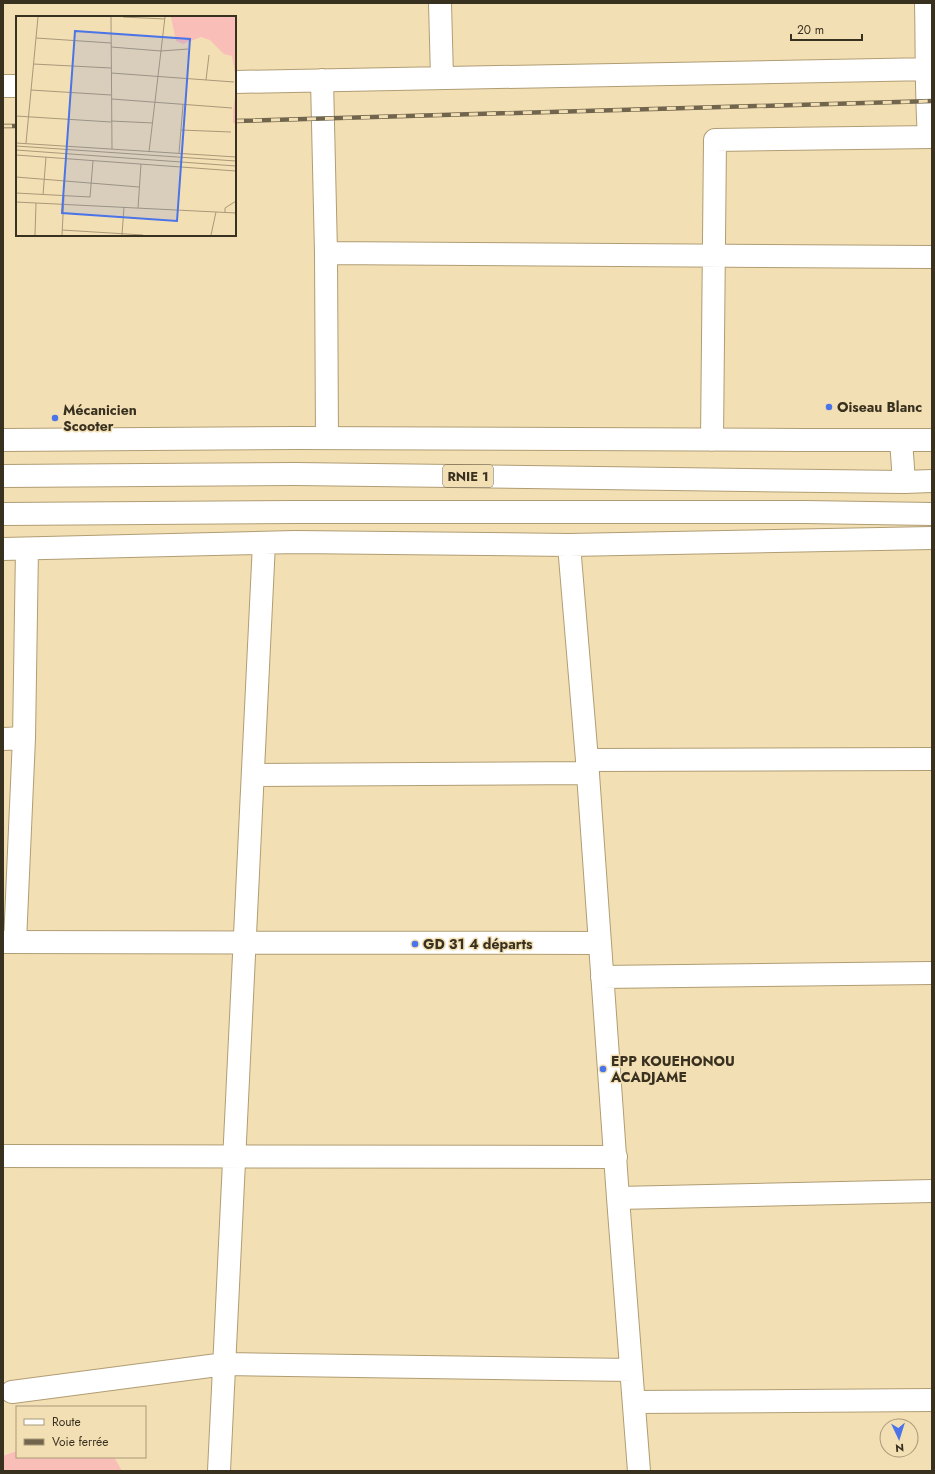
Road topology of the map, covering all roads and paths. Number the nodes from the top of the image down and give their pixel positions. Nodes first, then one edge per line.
1 (440, 3) edge
2 (926, 3) edge
3 (930, 69) edge
4 (442, 78) junction
5 (322, 80) junction
6 (236, 82) edge
7 (3, 86) edge
8 (16, 86) edge
9 (930, 137) edge
10 (326, 253) junction
11 (714, 255) junction
12 (932, 257) edge
13 (326, 438) junction
14 (3, 440) edge
15 (712, 440) junction
16 (901, 440) junction
17 (932, 440) edge
18 (3, 476) edge
19 (932, 481) edge
20 (904, 482) junction
21 (3, 514) edge
22 (905, 514) junction
23 (932, 514) edge
24 (932, 538) edge
25 (907, 539) junction
26 (264, 543) junction
27 (570, 545) junction
28 (3, 549) edge
29 (27, 549) junction
30 (13, 738) edge
31 (932, 759) edge
32 (588, 766) junction
33 (253, 775) junction
34 (9, 942) edge
35 (244, 943) junction
36 (599, 943) junction
37 (932, 973) edge
38 (602, 977) junction
39 (3, 1156) edge
40 (234, 1156) junction
41 (616, 1157) junction
42 (932, 1191) edge
43 (618, 1198) junction
44 (224, 1364) junction
45 (632, 1370) junction
46 (12, 1392) dead end
47 (932, 1400) edge
48 (634, 1402) junction
49 (219, 1471) edge
50 (639, 1471) edge

1 - 4 main road
2 - 3 main road
3 - 4 main road
3 - 9 main road
4 - 5 main road
5 - 6 main road
5 - 10 main road
7 - 8 main road
9 - 11 main road
10 - 11 main road
10 - 13 main road
11 - 12 main road
11 - 15 main road
13 - 14 main road
13 - 15 main road
15 - 16 main road
16 - 17 main road
16 - 20 main road
18 - 20 main road, RNIE 1
19 - 20 main road, RNIE 1
20 - 22 main road
21 - 22 main road
22 - 23 main road
22 - 25 main road
24 - 25 main road
25 - 27 main road
26 - 27 main road
26 - 29 main road
26 - 33 main road
27 - 32 main road
28 - 29 main road
29 - 30 main road
30 - 34 main road
31 - 32 main road
32 - 33 main road
32 - 36 main road
33 - 35 main road
34 - 35 main road
35 - 36 main road
35 - 40 main road
36 - 38 main road
37 - 38 main road
38 - 41 main road
39 - 40 main road
40 - 41 main road
40 - 44 main road
41 - 43 main road
42 - 43 main road
43 - 45 main road
44 - 45 main road
44 - 46 main road
44 - 49 main road
45 - 48 main road
47 - 48 main road
48 - 50 main road

